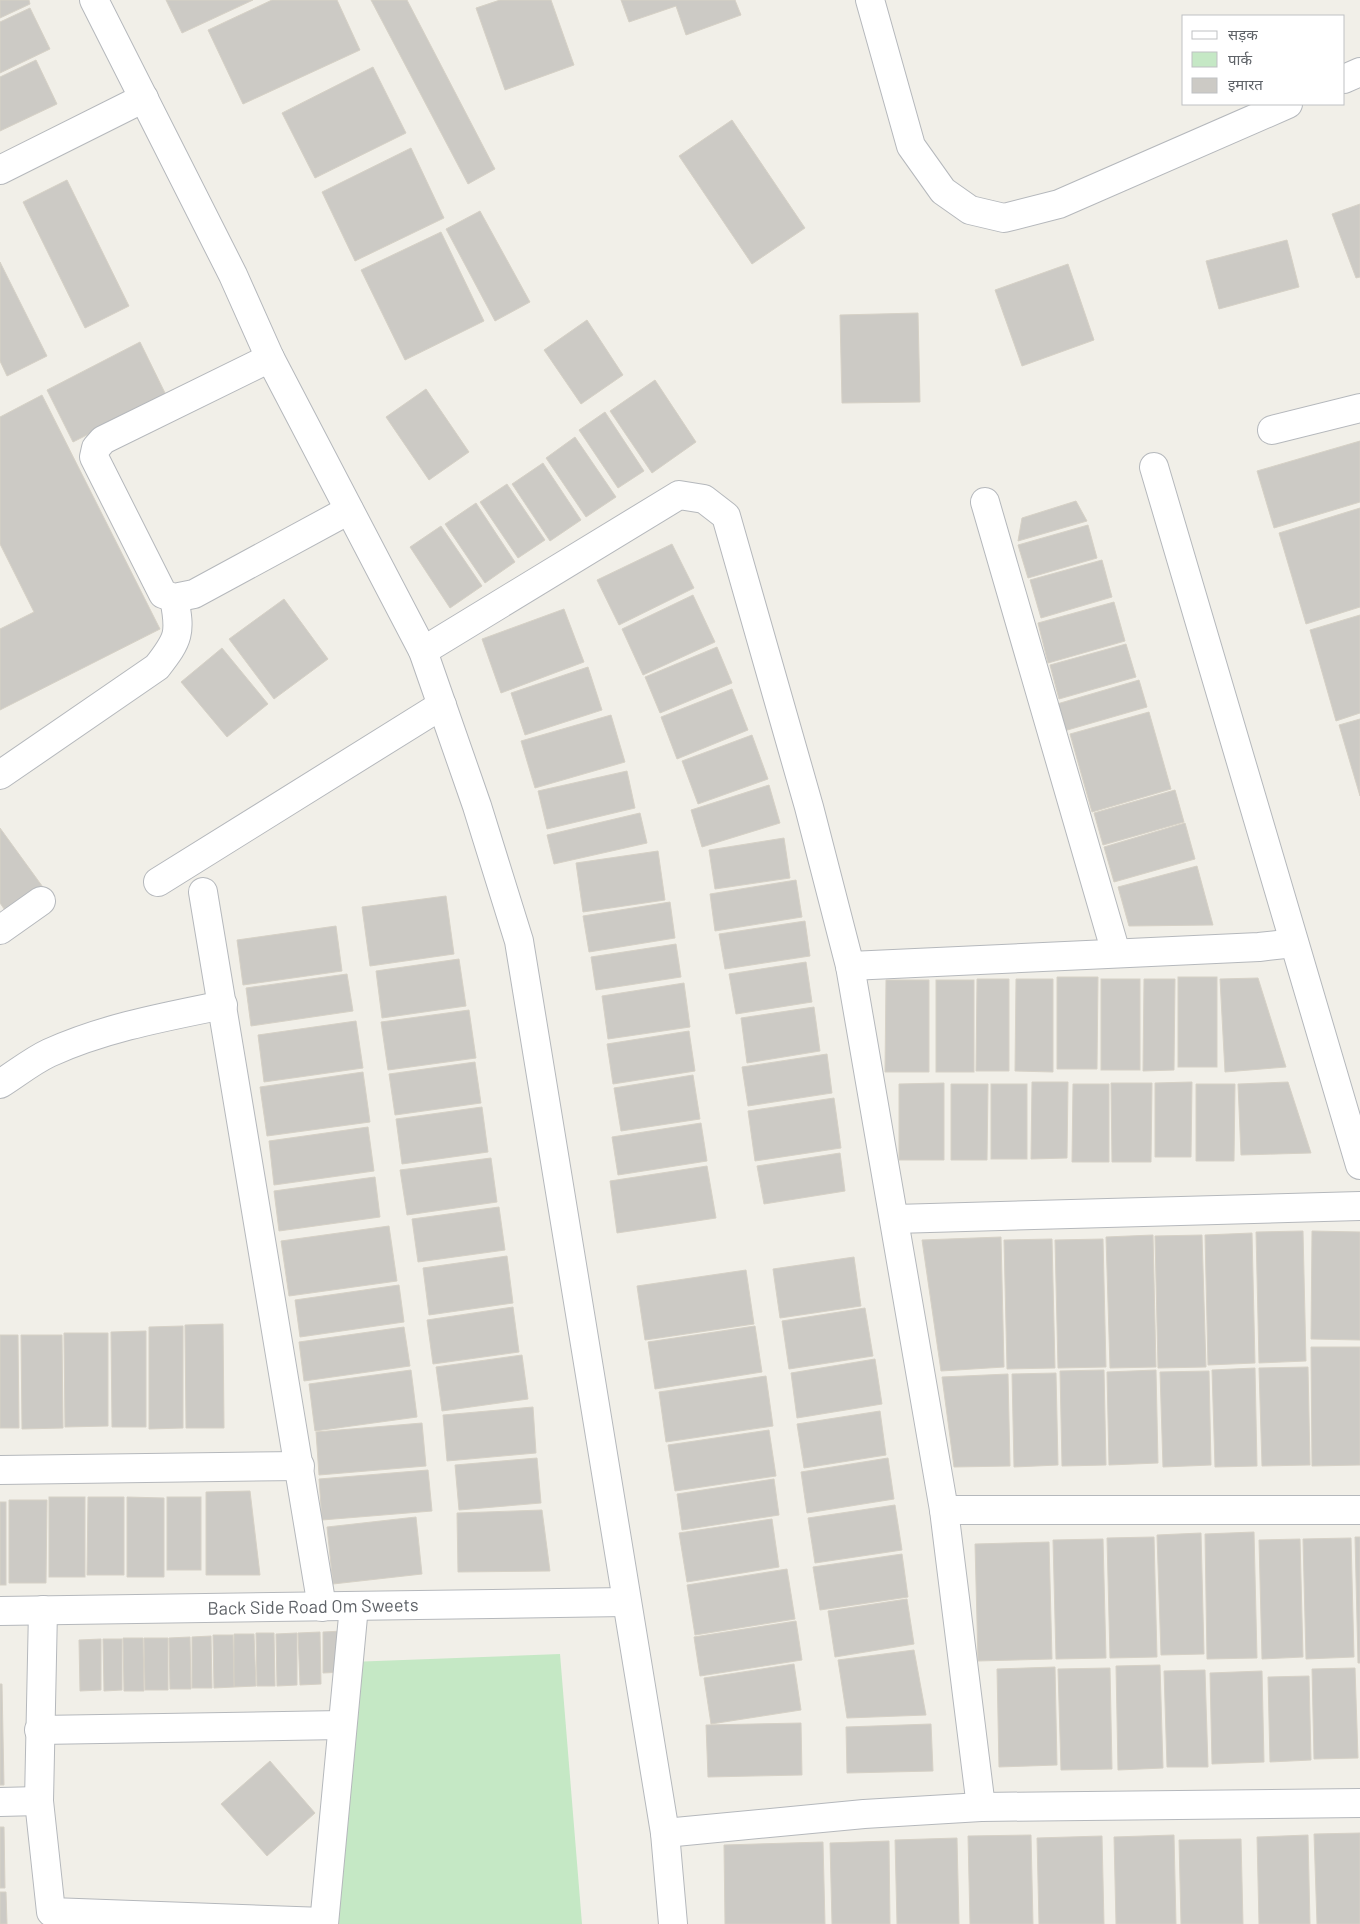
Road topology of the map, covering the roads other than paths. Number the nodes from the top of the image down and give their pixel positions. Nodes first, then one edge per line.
1 (94, 0) edge
2 (870, 0) edge
3 (1360, 72) edge
4 (1345, 79) edge
5 (144, 98) junction
6 (1286, 105) edge
7 (0, 170) edge
8 (270, 358) junction
9 (1360, 408) edge
10 (1272, 430) dead end
11 (1154, 467) dead end
12 (985, 502) dead end
13 (349, 510) junction
14 (174, 598) junction
15 (423, 651) junction
16 (442, 705) junction
17 (0, 775) edge
18 (158, 882) dead end
19 (203, 892) dead end
20 (40, 900) dead end
21 (0, 930) edge
22 (1294, 943) junction
23 (1116, 953) junction
24 (850, 966) junction
25 (223, 1005) junction
26 (0, 1084) edge
27 (1360, 1165) edge
28 (1360, 1206) edge
29 (895, 1219) junction
30 (300, 1466) junction
31 (0, 1470) edge
32 (944, 1510) junction
33 (1360, 1510) edge
34 (626, 1602) junction
35 (322, 1606) junction
36 (354, 1606) junction
37 (43, 1610) junction
38 (0, 1611) edge
39 (342, 1725) junction
40 (39, 1730) junction
41 (39, 1801) junction
42 (0, 1802) edge
43 (1360, 1803) edge
44 (982, 1807) junction
45 (665, 1833) junction
46 (51, 1918) edge
47 (324, 1923) edge
48 (673, 1924) edge

1 - 5 street
2 - 6 street
3 - 4 street
5 - 7 street
5 - 8 street
8 - 13 street
8 - 14 street
9 - 10 street
11 - 22 street
12 - 23 street
13 - 14 street
13 - 15 street
14 - 17 street
15 - 16 street
15 - 24 street
16 - 18 street
16 - 34 street
19 - 25 street
20 - 21 street
22 - 23 street
22 - 27 street
23 - 24 street
24 - 29 street
25 - 26 street
25 - 30 street
28 - 29 street
29 - 32 street
30 - 31 street
30 - 35 street
32 - 33 street
32 - 44 street
34 - 36 street, Back Side Road Om Sweets
34 - 45 street
35 - 36 street, Back Side Road Om Sweets
35 - 37 street, Back Side Road Om Sweets
36 - 39 street
37 - 38 street, Back Side Road Om Sweets
37 - 40 street
39 - 40 street
39 - 47 street
40 - 41 street
41 - 42 street
41 - 46 street
43 - 44 street
44 - 45 street
45 - 48 street
46 - 47 street

